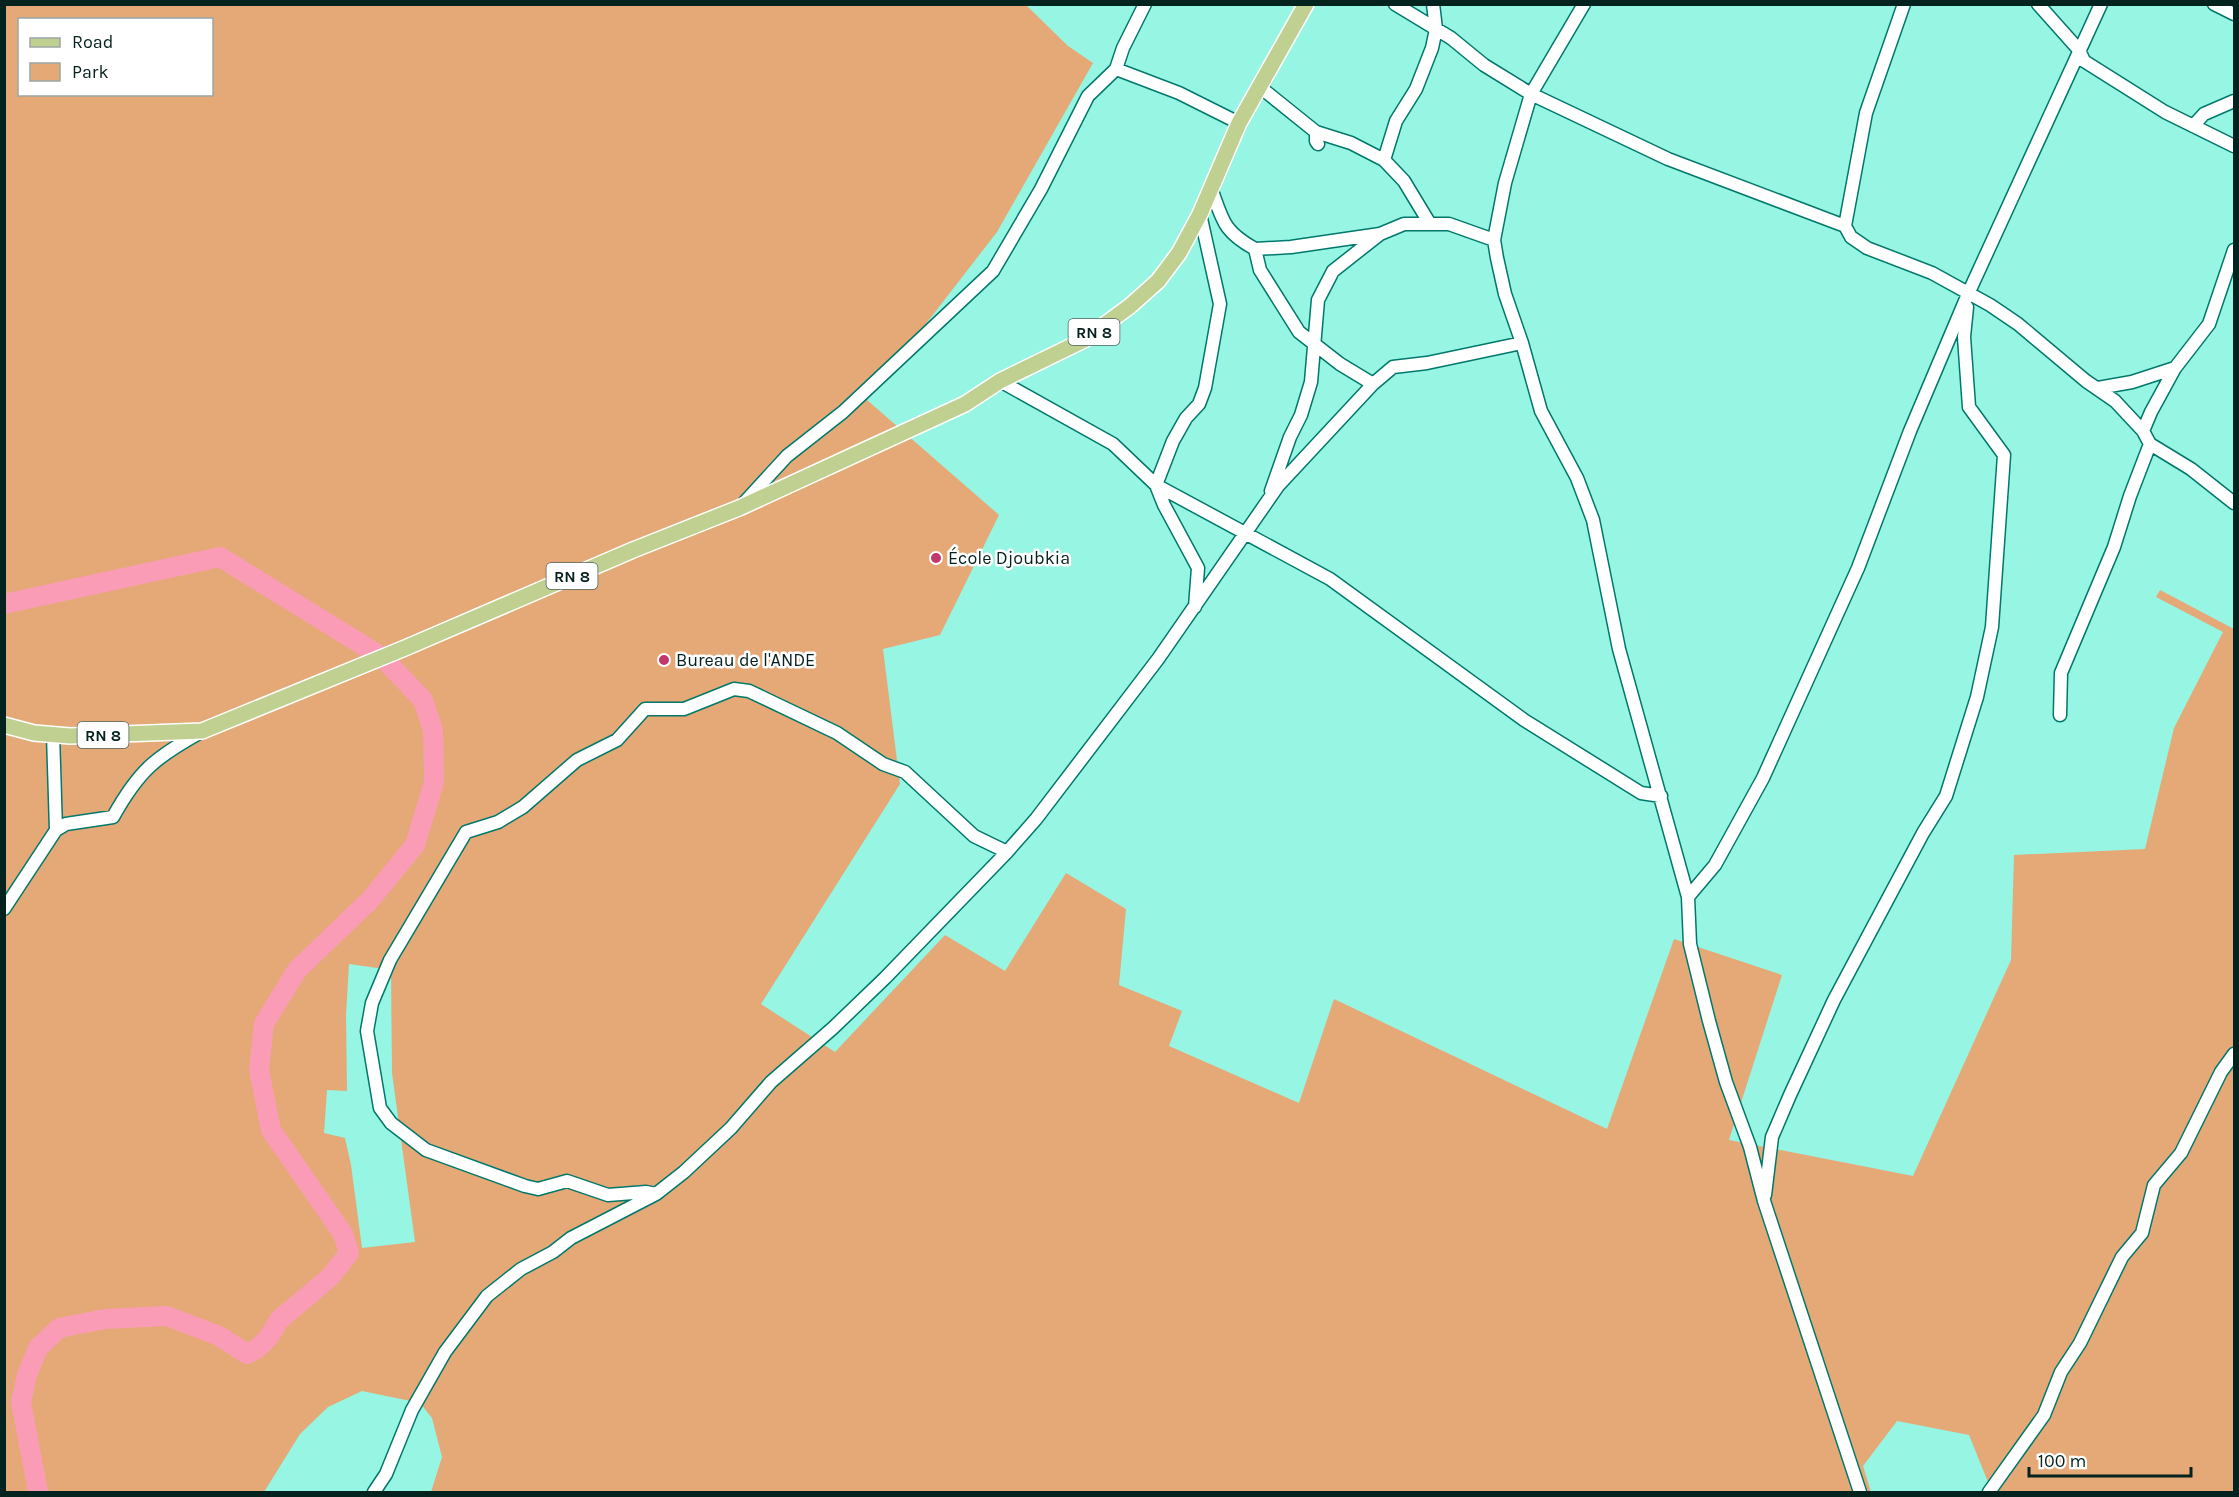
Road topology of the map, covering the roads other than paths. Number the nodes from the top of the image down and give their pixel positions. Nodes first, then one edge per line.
1 (1145, 4) edge
2 (1306, 4) edge
3 (1395, 4) edge
4 (1433, 4) edge
5 (1584, 4) edge
6 (1904, 4) edge
7 (2038, 4) edge
8 (2101, 4) edge
9 (2214, 4) edge
10 (2235, 14) edge
11 (1436, 29) junction
12 (2079, 51) junction
13 (1116, 69) junction
14 (1260, 87) junction
15 (1531, 94) junction
16 (2235, 101) edge
17 (1239, 123) junction
18 (2193, 126) junction
19 (2235, 146) edge
20 (1384, 160) junction
21 (1211, 188) junction
22 (1200, 214) junction
23 (1430, 224) junction
24 (1845, 226) junction
25 (1380, 234) junction
26 (1494, 240) junction
27 (1255, 249) junction
28 (2235, 250) edge
29 (1968, 294) junction
30 (1314, 343) junction
31 (1522, 343) junction
32 (2175, 368) junction
33 (1000, 381) junction
34 (1373, 384) junction
35 (2098, 388) junction
36 (2143, 431) junction
37 (2150, 444) junction
38 (1156, 485) junction
39 (1268, 501) junction
40 (2235, 503) edge
41 (739, 508) junction
42 (1244, 534) junction
43 (1195, 607) junction
44 (2060, 715) dead end
45 (4, 725) edge
46 (202, 731) junction
47 (53, 734) junction
48 (1661, 796) junction
49 (56, 830) junction
50 (1007, 852) junction
51 (1688, 897) junction
52 (4, 909) edge
53 (2235, 1054) edge
54 (656, 1194) junction
55 (1764, 1201) junction
56 (374, 1492) edge
57 (1860, 1492) edge
58 (1989, 1492) edge

1 - 13 street
2 - 14 main road, RN 8
3 - 11 street
4 - 11 street
5 - 15 street
6 - 24 street
7 - 12 street
8 - 12 street
9 - 10 street
11 - 15 street
11 - 20 street
12 - 18 street
12 - 29 street
13 - 17 street
13 - 41 street
14 - 17 main road, RN 8
14 - 20 street
15 - 24 street
15 - 26 street
16 - 18 street
17 - 21 main road, RN 8
18 - 19 street
20 - 23 street
21 - 22 main road, RN 8
21 - 27 street
22 - 33 main road, RN 8
22 - 38 street
23 - 25 street
23 - 26 street
24 - 29 street
25 - 27 street
25 - 30 street
26 - 31 street
27 - 30 street
28 - 32 street
29 - 35 street
29 - 51 street
29 - 55 street
30 - 34 street
30 - 39 street
31 - 34 street
31 - 48 street
32 - 35 street
32 - 36 street
33 - 38 street
33 - 41 main road, RN 8
34 - 39 street
35 - 36 street
36 - 37 street
37 - 40 street
37 - 44 street
38 - 42 street
38 - 43 street
39 - 42 street
41 - 46 main road, RN 8
42 - 43 street
42 - 48 street
43 - 50 street
45 - 47 main road, RN 8
46 - 47 main road, RN 8
46 - 49 street
47 - 49 street
48 - 51 street
49 - 52 street
50 - 54 street
50 - 54 street
51 - 55 street
53 - 58 street
54 - 56 street
55 - 57 street

